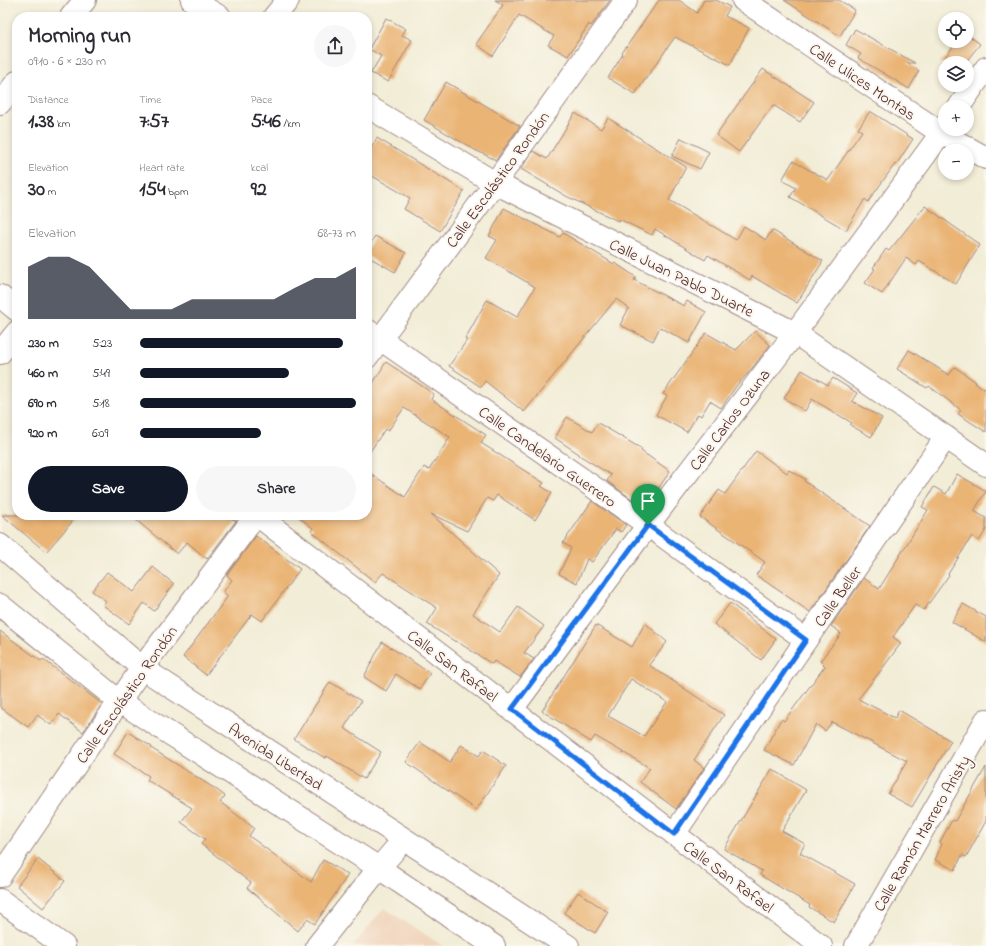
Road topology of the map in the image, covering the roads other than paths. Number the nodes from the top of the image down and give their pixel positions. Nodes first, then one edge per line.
1 (85, 0) edge
2 (192, 0) edge
3 (288, 0) edge
4 (626, 0) edge
5 (743, 0) edge
6 (75, 12) edge
7 (212, 12) edge
8 (278, 12) edge
9 (986, 68) edge
10 (12, 88) edge
11 (964, 100) edge
12 (0, 103) edge
13 (372, 109) edge
14 (938, 128) edge
15 (939, 136) edge
16 (951, 136) edge
17 (986, 158) edge
18 (494, 184) junction
19 (0, 296) edge
20 (12, 306) edge
21 (795, 333) junction
22 (373, 335) edge
23 (12, 338) edge
24 (0, 353) edge
25 (946, 437) junction
26 (986, 465) edge
27 (253, 520) edge
28 (264, 520) edge
29 (648, 525) junction
30 (0, 545) edge
31 (0, 605) edge
32 (806, 640) junction
33 (142, 668) junction
34 (119, 701) junction
35 (512, 709) junction
36 (986, 720) edge
37 (674, 834) junction
38 (404, 839) junction
39 (379, 868) junction
40 (0, 876) edge
41 (0, 900) edge
42 (64, 946) edge
43 (317, 946) edge
44 (494, 946) edge
45 (568, 946) edge
46 (821, 946) edge
47 (856, 946) edge

1 - 6 street
2 - 7 street
3 - 8 street
4 - 18 street, Calle Escolástico Rondón
5 - 14 street, Calle Ulices Montas
9 - 11 street
10 - 12 street
13 - 18 street, Calle Juan Pablo Duarte
15 - 21 street, Calle Carlos Ozuna
16 - 17 street, Calle Ulices Montas
18 - 21 street, Calle Juan Pablo Duarte
18 - 22 street, Calle Escolástico Rondón
19 - 20 street
21 - 25 street, Calle Juan Pablo Duarte
21 - 29 street, Calle Carlos Ozuna
22 - 29 street, Calle Candelario Guerrero
23 - 24 street
25 - 26 street, Calle Juan Pablo Duarte
25 - 32 street, Calle Beller
27 - 33 street, Calle Escolástico Rondón
28 - 35 street, Calle San Rafael
29 - 32 street, Calle Candelario Guerrero
29 - 35 street, Calle Carlos Ozuna
30 - 33 street, Avenida Libertad
31 - 34 street
32 - 37 street, Calle Beller
33 - 34 street, Calle Escolástico Rondón
33 - 38 street, Avenida Libertad
34 - 39 street
34 - 40 street, Calle Escolástico Rondón
35 - 37 street, Calle San Rafael
36 - 47 street, Calle Ramón Marrero Aristy
37 - 46 street, Calle San Rafael
38 - 39 street
38 - 45 street, Avenida Libertad
39 - 43 street
39 - 44 street
41 - 42 street

